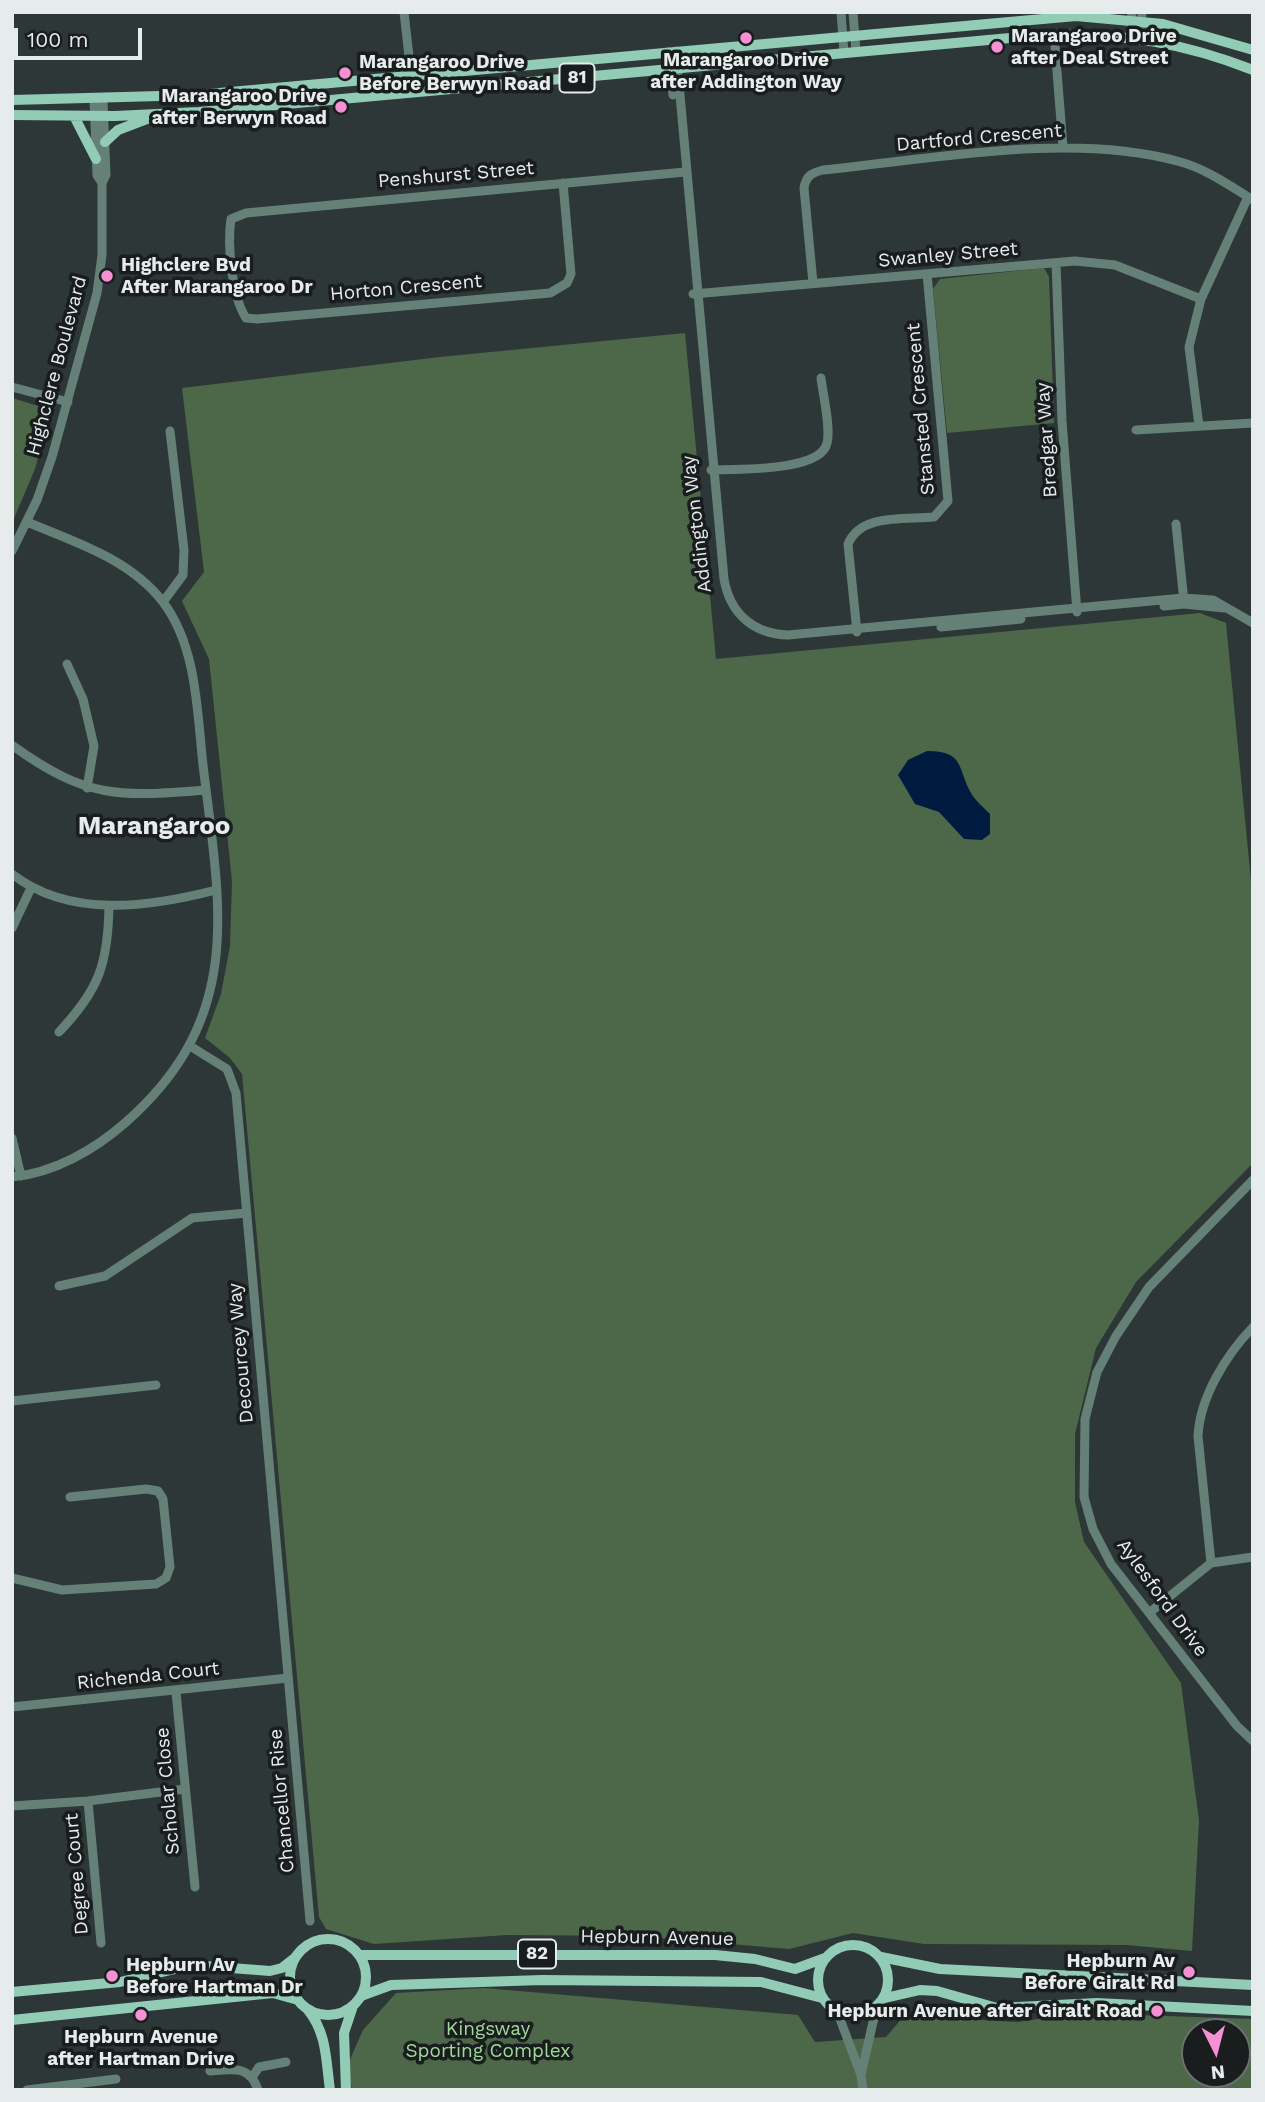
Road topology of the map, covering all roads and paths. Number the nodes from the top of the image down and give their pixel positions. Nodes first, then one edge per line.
1 (404, 12) edge
2 (841, 12) edge
3 (853, 12) edge
4 (1090, 12) edge
5 (1076, 16) junction
6 (1137, 16) edge
7 (1054, 34) junction
8 (855, 36) junction
9 (842, 37) junction
10 (1135, 37) junction
11 (1253, 50) edge
12 (672, 52) junction
13 (850, 53) junction
14 (674, 70) junction
15 (1253, 70) edge
16 (411, 75) junction
17 (413, 92) junction
18 (12, 100) edge
19 (99, 100) junction
20 (158, 114) junction
21 (12, 115) edge
22 (74, 116) junction
23 (99, 116) junction
24 (105, 142) junction
25 (1063, 147) junction
26 (96, 159) junction
27 (682, 173) junction
28 (102, 183) junction
29 (563, 183) junction
30 (1250, 198) edge
31 (231, 219) joint
32 (1056, 263) junction
33 (927, 274) junction
34 (813, 284) junction
35 (694, 294) junction
36 (1201, 299) junction
37 (821, 378) dead end
38 (12, 387) edge
39 (68, 402) junction
40 (1253, 423) edge
41 (1199, 426) junction
42 (1136, 430) dead end
43 (170, 431) dead end
44 (711, 470) junction
45 (27, 522) junction
46 (1176, 524) dead end
47 (12, 551) edge
48 (1184, 601) junction
49 (163, 602) junction
50 (1077, 611) junction
51 (1253, 623) edge
52 (856, 631) junction
53 (67, 664) dead end
54 (13, 746) edge
55 (87, 788) junction
56 (206, 790) junction
57 (12, 874) edge
58 (31, 888) junction
59 (216, 890) junction
60 (109, 906) junction
61 (12, 928) edge
62 (59, 1032) dead end
63 (190, 1046) junction
64 (12, 1138) edge
65 (17, 1177) edge
66 (1253, 1180) edge
67 (247, 1213) junction
68 (59, 1286) dead end
69 (1253, 1327) edge
70 (156, 1385) dead end
71 (12, 1402) edge
72 (70, 1497) dead end
73 (1253, 1557) edge
74 (1211, 1563) junction
75 (14, 1583) edge
76 (1149, 1613) junction
77 (288, 1678) junction
78 (176, 1692) junction
79 (12, 1707) edge
80 (1253, 1741) edge
81 (185, 1789) junction
82 (88, 1801) junction
83 (12, 1806) edge
84 (195, 1887) dead end
85 (310, 1921) dead end
86 (101, 1943) dead end
87 (359, 1955) junction
88 (296, 1957) junction
89 (881, 1957) junction
90 (825, 1958) junction
91 (1253, 1985) edge
92 (12, 1993) edge
93 (822, 1997) junction
94 (885, 1997) junction
95 (357, 2001) junction
96 (302, 2004) junction
97 (876, 2009) junction
98 (837, 2011) junction
99 (1253, 2011) edge
100 (12, 2020) edge
101 (286, 2062) dead end
102 (210, 2071) dead end
103 (861, 2075) junction
104 (253, 2076) junction
105 (116, 2080) dead end
106 (27, 2090) edge
107 (258, 2090) edge
108 (330, 2090) edge
109 (346, 2090) edge
110 (863, 2090) edge

1 - 16 street
2 - 9 street
3 - 8 street
4 - 5 main road
5 - 6 main road, 81
5 - 8 main road, 81
6 - 10 street
6 - 11 main road, 81
7 - 10 main road, 81
7 - 13 main road, 81
7 - 25 street
8 - 9 main road, 81
8 - 13 street
9 - 12 main road, 81
9 - 13 street
10 - 15 main road, 81
12 - 14 street, Addington Way
12 - 16 main road, 81
13 - 14 main road, 81
14 - 17 main road, 81
14 - 27 street, Addington Way
16 - 17 street
16 - 19 main road, 81
17 - 20 main road, 81
18 - 19 main road, 81
19 - 23 street, Highclere Boulevard
20 - 23 main road, 81
20 - 24 main road
21 - 22 main road, 81
22 - 23 main road, 81
22 - 26 main road
23 - 24 street, Highclere Boulevard
23 - 26 street, Highclere Boulevard
24 - 28 street, Highclere Boulevard
25 - 30 street, Dartford Crescent
25 - 34 street, Dartford Crescent
26 - 28 street, Highclere Boulevard
27 - 29 street, Penshurst Street
27 - 35 street, Addington Way
28 - 39 street, Highclere Boulevard
29 - 31 street, Penshurst Street
29 - 31 street, Horton Crescent
30 - 36 street
32 - 33 street, Swanley Street
32 - 36 street, Swanley Street
32 - 50 street, Bredgar Way
33 - 34 street, Swanley Street
33 - 52 street, Stansted Crescent
34 - 35 street, Swanley Street
35 - 44 street, Addington Way
36 - 41 street
37 - 44 street
38 - 39 street
39 - 45 street, Highclere Boulevard
40 - 41 street
41 - 42 street
43 - 49 street
44 - 52 street, Addington Way
45 - 47 street, Highclere Boulevard
45 - 49 street
46 - 48 street
48 - 50 street, Addington Way
48 - 51 street, Addington Way
49 - 56 street
50 - 52 street, Addington Way
53 - 55 street
54 - 55 street
55 - 56 street
56 - 59 street
57 - 58 street
58 - 60 street
58 - 61 street
59 - 60 street
59 - 63 street
60 - 62 street
63 - 65 street
63 - 67 street, Decourcey Way
64 - 65 street
66 - 76 street, Aylesford Drive
67 - 68 street
67 - 77 street, Decourcey Way
69 - 74 street
70 - 71 street
72 - 75 street
73 - 74 street
74 - 76 street
76 - 80 street, Aylesford Drive
77 - 78 street, Richenda Court
77 - 85 street, Chancellor Rise
78 - 79 street, Richenda Court
78 - 81 street, Scholar Close
81 - 82 street
81 - 84 street, Scholar Close
82 - 83 street
82 - 86 street, Degree Court
87 - 88 main road, 82
87 - 90 main road, Hepburn Avenue / 82
87 - 95 main road
88 - 92 main road, 82
88 - 96 main road
89 - 90 main road, 82
89 - 91 main road, 82
89 - 94 main road
90 - 93 main road
93 - 95 main road, 82
93 - 98 main road, 82
94 - 97 main road
94 - 99 main road
95 - 96 main road, 82
95 - 109 main road
96 - 100 main road, 82
96 - 108 main road
97 - 98 main road
97 - 103 street
98 - 103 street
101 - 104 street
102 - 104 street
103 - 110 street
104 - 107 street
105 - 106 street

